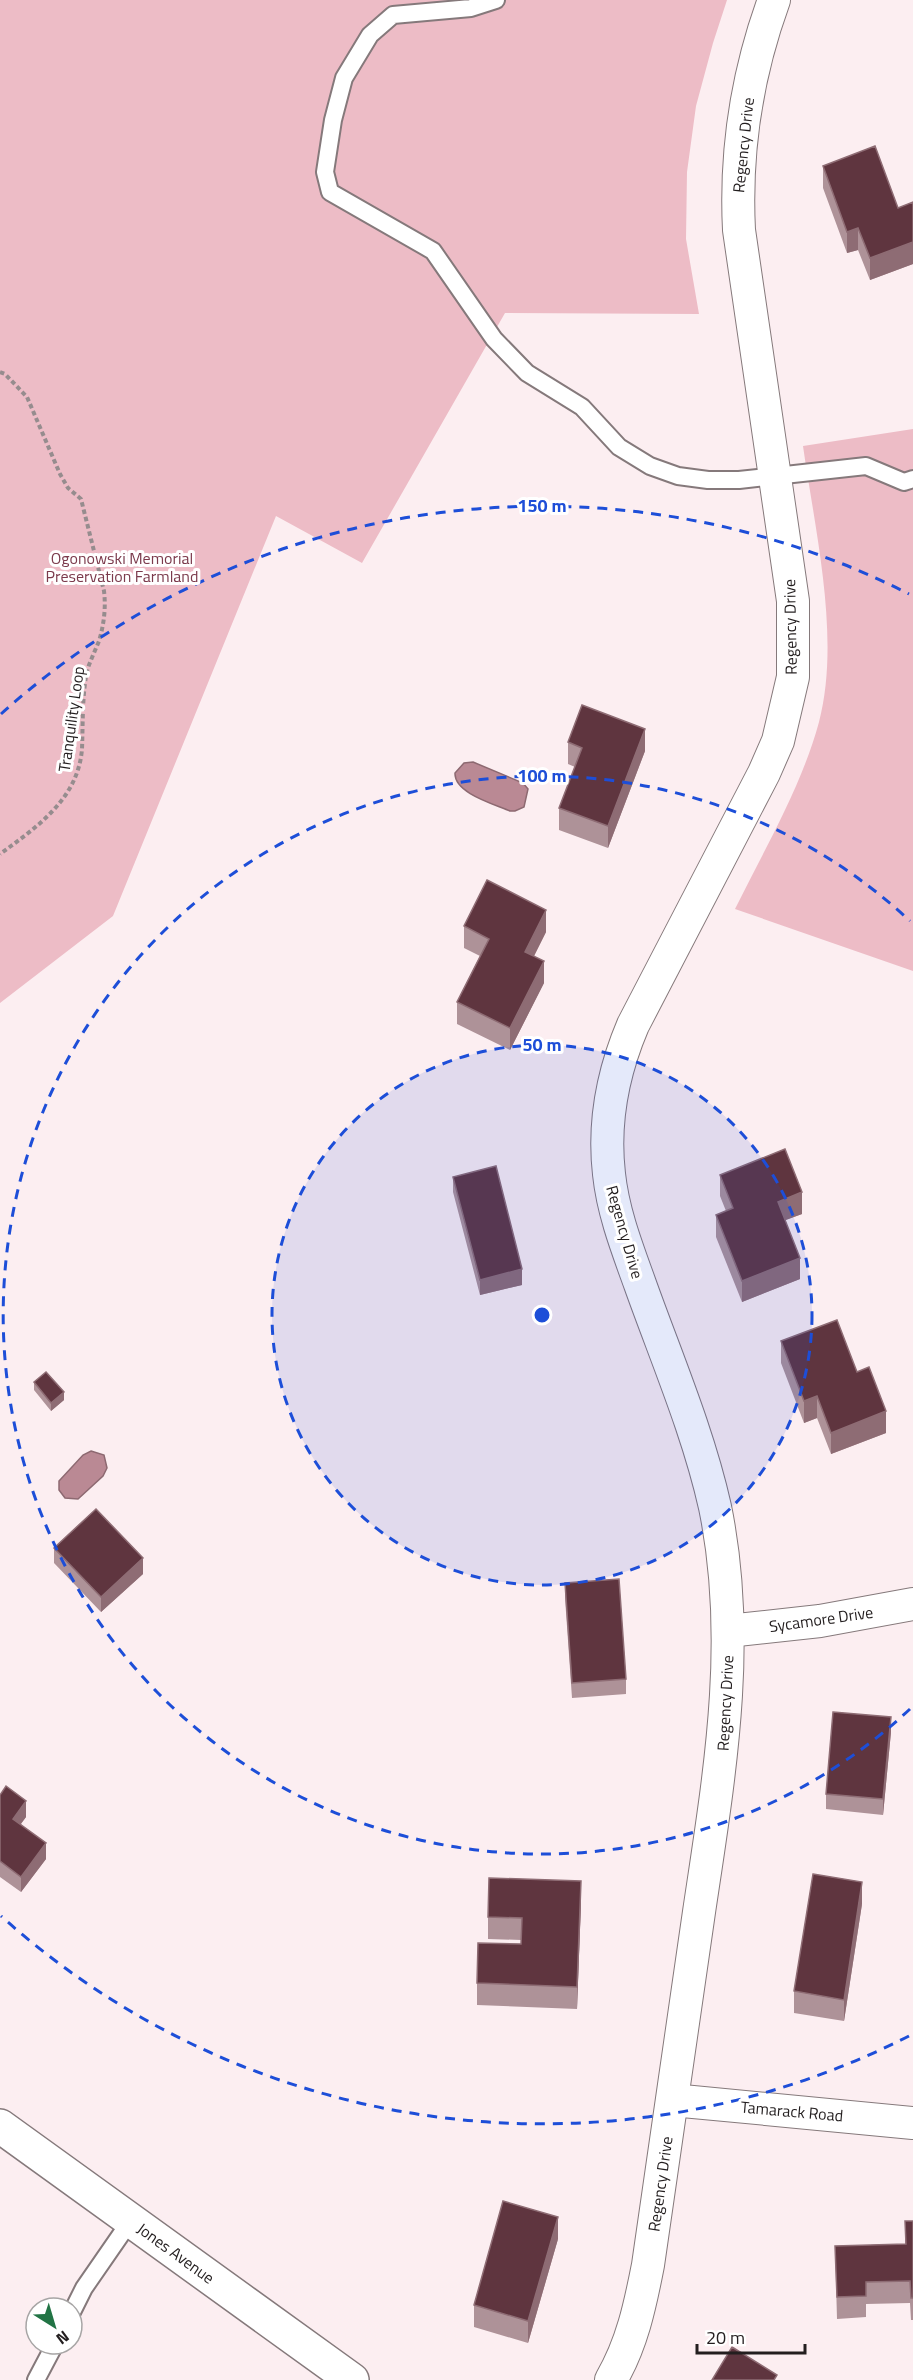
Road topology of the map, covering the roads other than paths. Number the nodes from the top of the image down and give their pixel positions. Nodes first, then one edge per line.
1 (496, 0) edge
2 (774, 0) edge
3 (775, 474) junction
4 (913, 479) edge
5 (913, 1604) edge
6 (728, 1631) junction
7 (672, 2100) junction
8 (913, 2123) edge
9 (0, 2126) edge
10 (131, 2220) junction
11 (80, 2296) edge
12 (49, 2356) edge
13 (36, 2380) edge
14 (352, 2380) edge
15 (611, 2380) edge

1 - 3 lane
2 - 3 street, Regency Drive
3 - 4 lane
3 - 6 street, Regency Drive
5 - 6 street, Sycamore Drive
6 - 7 street, Regency Drive
7 - 8 street, Tamarack Road
7 - 15 street, Regency Drive
9 - 10 street, Jones Avenue
10 - 11 lane
10 - 14 street, Jones Avenue
12 - 13 lane

